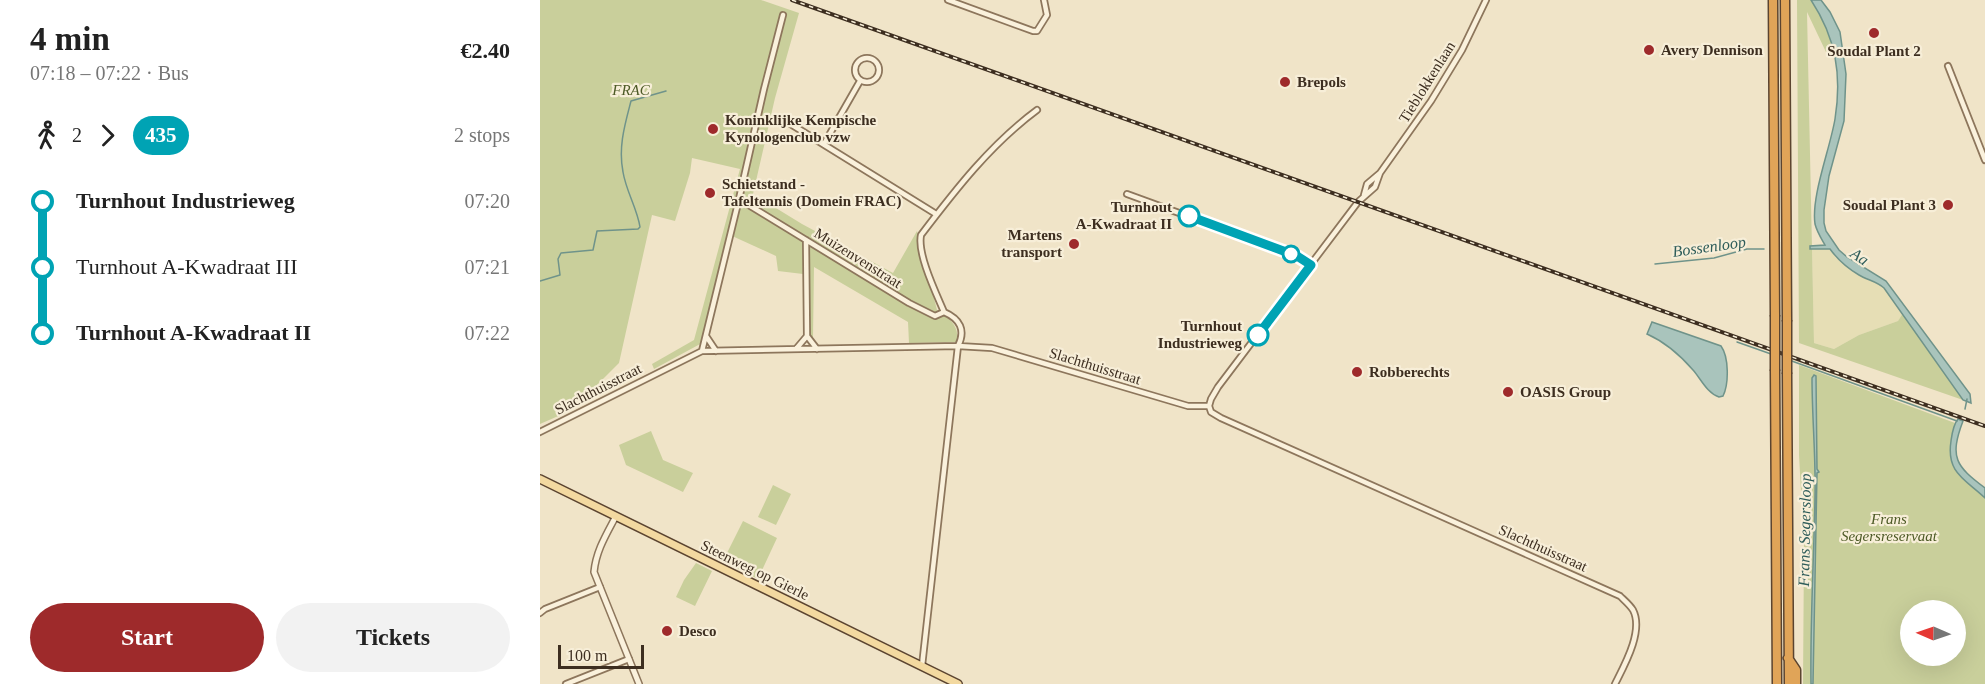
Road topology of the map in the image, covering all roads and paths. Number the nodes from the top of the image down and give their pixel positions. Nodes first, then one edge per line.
1 (948, 0) edge
2 (1044, 0) edge
3 (1486, 0) edge
4 (1773, 0) edge
5 (1785, 0) edge
6 (783, 15) dead end
7 (1948, 66) dead end
8 (860, 81) junction
9 (1037, 110) dead end
10 (789, 123) dead end
11 (824, 144) junction
12 (1985, 160) edge
13 (1127, 194) dead end
14 (739, 199) junction
15 (936, 214) junction
16 (806, 240) junction
17 (1311, 265) junction
18 (944, 312) junction
19 (706, 336) junction
20 (807, 336) junction
21 (958, 346) junction
22 (796, 349) junction
23 (817, 349) junction
24 (702, 351) junction
25 (716, 351) junction
26 (1209, 406) junction
27 (540, 432) edge
28 (540, 479) edge
29 (616, 516) junction
30 (600, 586) junction
31 (540, 613) edge
32 (1788, 658) junction
33 (629, 659) junction
34 (922, 666) junction
35 (566, 684) edge
36 (639, 684) edge
37 (958, 684) edge
38 (1615, 684) edge
39 (1777, 684) edge
40 (1789, 684) edge
41 (1796, 684) edge

1 - 2 street
3 - 17 street, Tieblokkenlaan
4 - 39 highway, bridge
5 - 32 highway, bridge
6 - 14 street
7 - 12 street
8 - 8 street
8 - 11 street
9 - 15 street
10 - 11 street
11 - 15 street
13 - 17 street
14 - 16 street, Muizenvenstraat
14 - 19 street
15 - 18 street
16 - 18 street, Muizenvenstraat
16 - 20 street
17 - 26 street, Tieblokkenlaan
18 - 21 street
19 - 24 street
19 - 25 street
20 - 22 street
20 - 23 street
21 - 23 street, Slachthuisstraat
21 - 26 street, Slachthuisstraat
21 - 34 street
22 - 23 street, Slachthuisstraat
22 - 25 street, Slachthuisstraat
24 - 25 street, Slachthuisstraat
24 - 27 street, Slachthuisstraat
26 - 38 street, Slachthuisstraat
28 - 29 main road, Steenweg op Gierle
29 - 30 street
29 - 34 main road, Steenweg op Gierle
30 - 31 street
30 - 33 street
32 - 40 highway
32 - 41 highway
33 - 35 street
33 - 36 street
34 - 37 main road, Steenweg op Gierle

